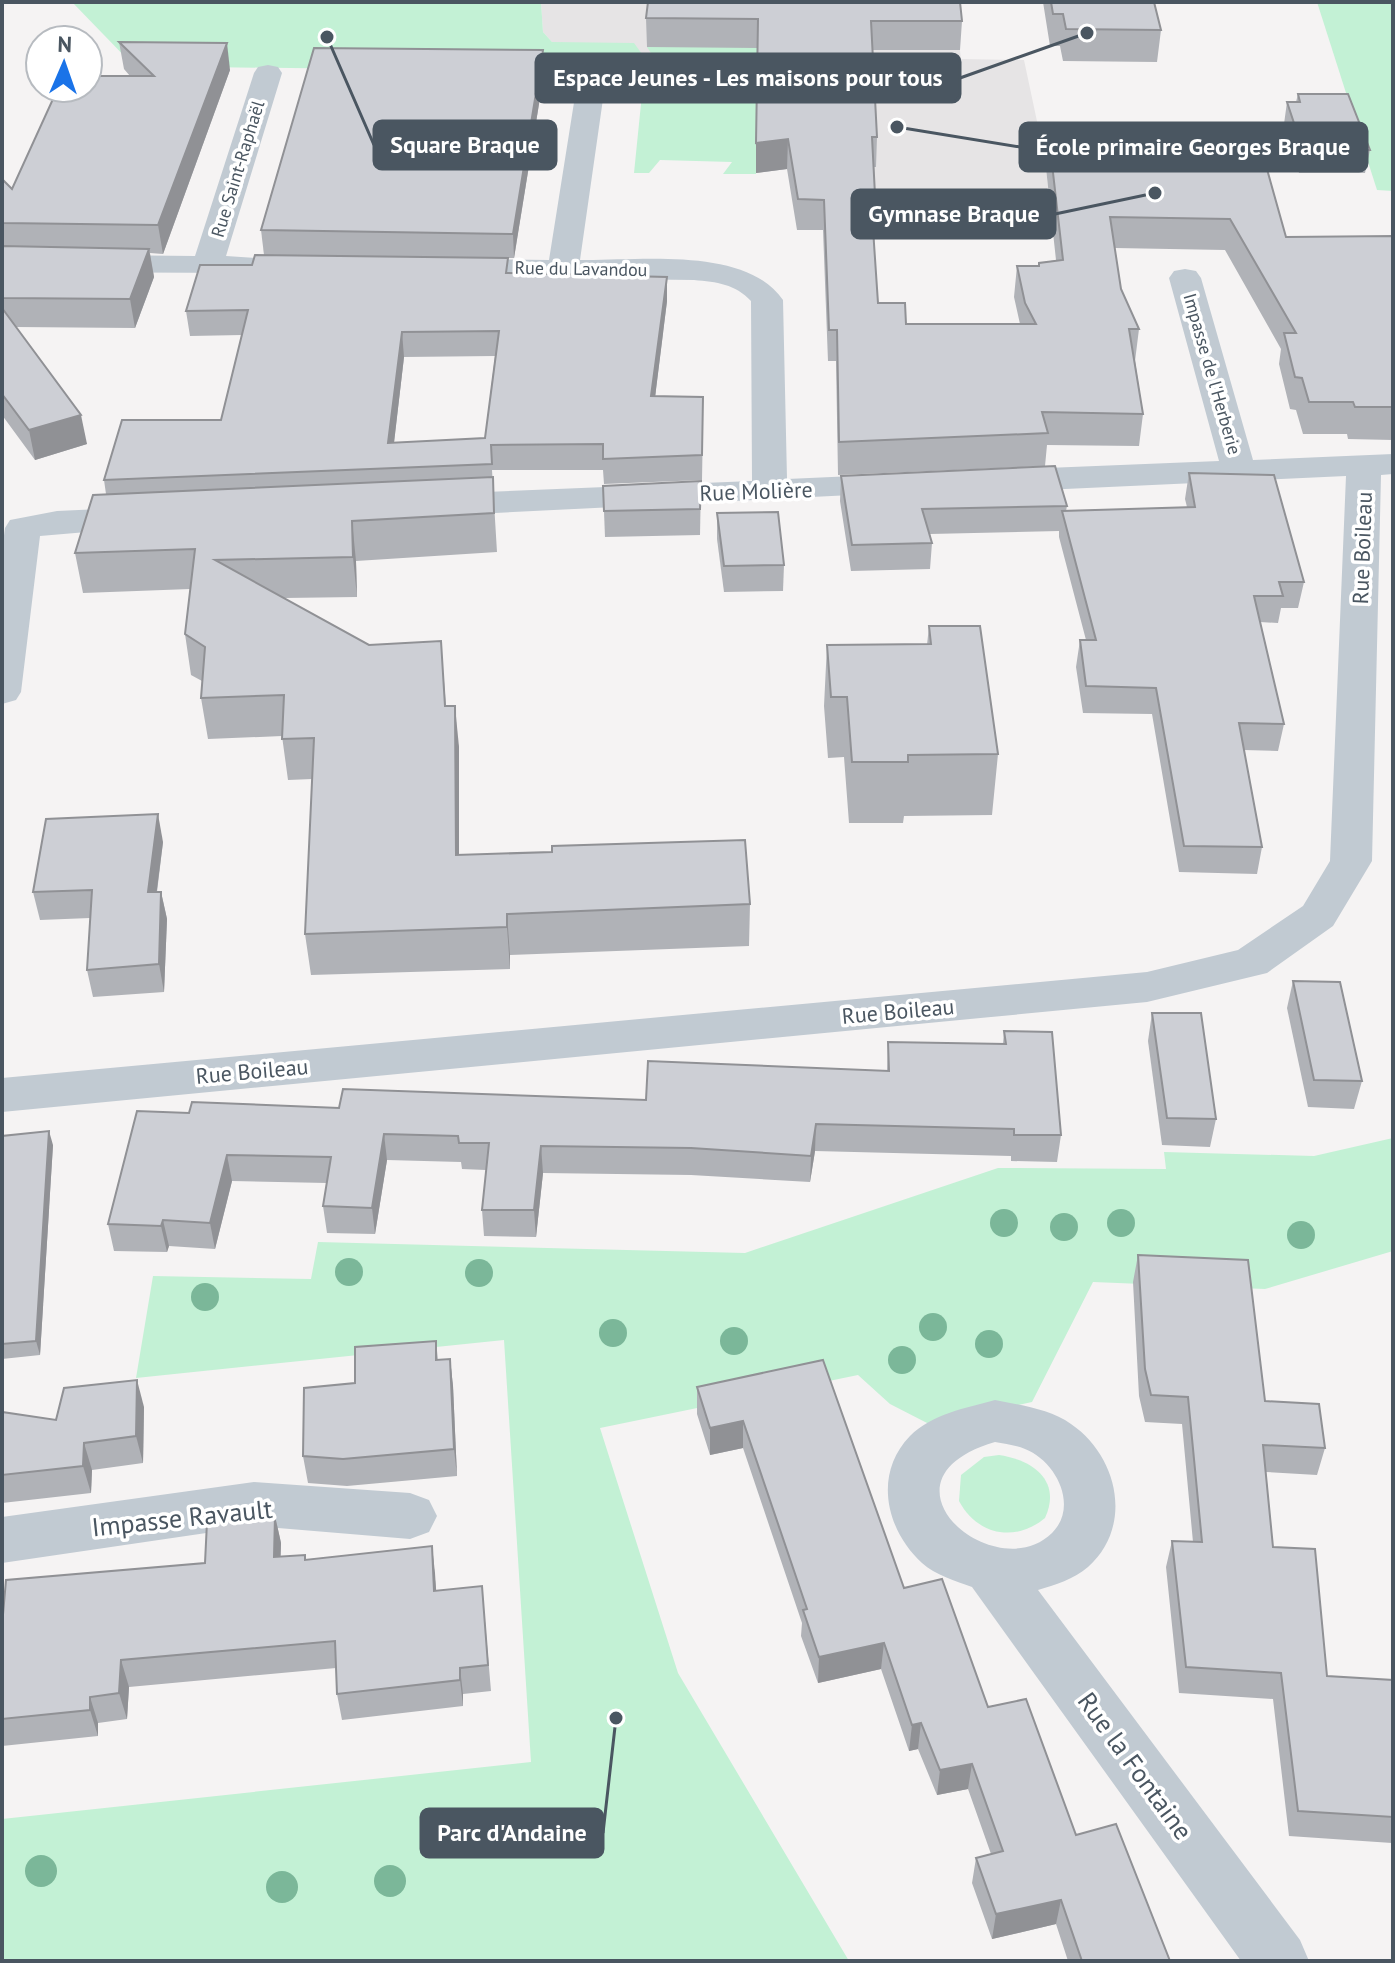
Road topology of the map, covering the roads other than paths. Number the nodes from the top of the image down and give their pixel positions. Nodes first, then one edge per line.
1 (593, 71) dead end
2 (268, 73) dead end
3 (2, 263) edge
4 (208, 265) junction
5 (285, 266) edge
6 (424, 268) edge
7 (563, 269) junction
8 (1185, 278) dead end
9 (1377, 464) edge
10 (1239, 470) junction
11 (770, 490) junction
12 (406, 506) edge
13 (12, 514) edge
14 (184, 516) edge
15 (2, 692) edge
16 (2, 1095) edge
17 (410, 1516) dead end
18 (2, 1540) edge
19 (991, 1570) dead end
20 (1278, 1961) edge

1 - 7 street
2 - 4 street, Rue Saint-Raphaël
3 - 4 street
4 - 5 street
6 - 7 street, Rue du Lavandou
7 - 11 street, Rue du Lavandou
8 - 10 street, Impasse de l'Herberie
9 - 10 street, Rue Molière
9 - 16 street, Rue Boileau
10 - 11 street, Rue Molière
11 - 12 street, Rue Molière
13 - 14 street
13 - 15 street
17 - 18 street, Impasse Ravault
19 - 20 street, Rue la Fontaine

